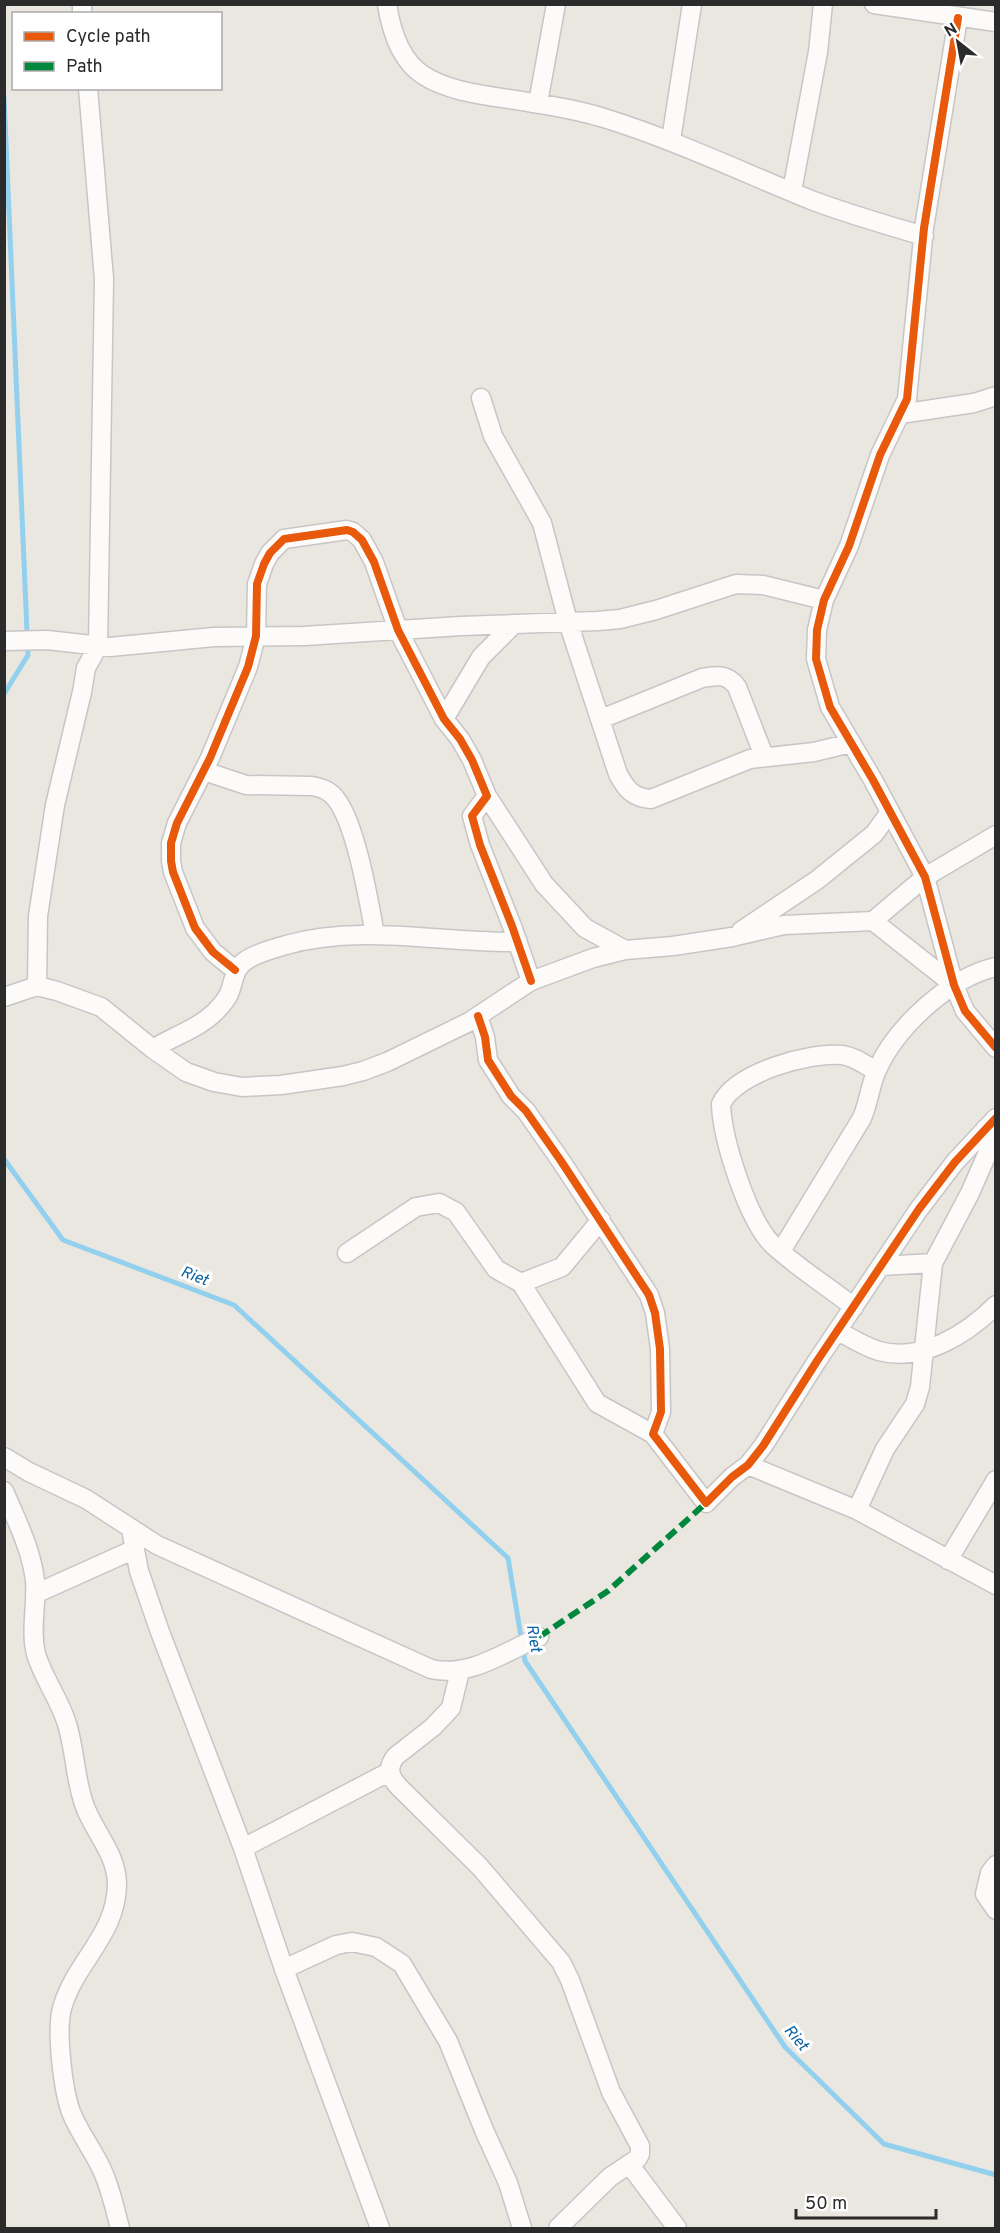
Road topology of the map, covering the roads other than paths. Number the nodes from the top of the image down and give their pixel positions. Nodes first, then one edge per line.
1 (387, 4) edge
2 (556, 4) edge
3 (692, 4) edge
4 (824, 4) edge
5 (874, 4) edge
6 (949, 12) edge
7 (996, 22) edge
8 (88, 90) edge
9 (538, 103) junction
10 (671, 140) junction
11 (792, 191) junction
12 (924, 236) junction
13 (996, 396) edge
14 (481, 398) dead end
15 (900, 414) junction
16 (824, 600) junction
17 (568, 622) junction
18 (514, 624) junction
19 (398, 630) junction
20 (256, 636) junction
21 (4, 641) edge
22 (98, 646) junction
23 (444, 719) junction
24 (601, 719) junction
25 (851, 743) junction
26 (764, 756) junction
27 (204, 771) junction
28 (487, 796) junction
29 (890, 812) junction
30 (996, 835) edge
31 (925, 877) junction
32 (873, 921) junction
33 (375, 935) junction
34 (732, 937) junction
35 (518, 942) junction
36 (625, 950) junction
37 (996, 967) edge
38 (235, 970) junction
39 (531, 981) junction
40 (954, 985) junction
41 (37, 986) junction
42 (4, 998) edge
43 (478, 1016) junction
44 (996, 1048) edge
45 (153, 1049) junction
46 (876, 1071) junction
47 (990, 1123) edge
48 (601, 1220) junction
49 (781, 1251) junction
50 (347, 1253) dead end
51 (933, 1263) junction
52 (881, 1266) junction
53 (521, 1283) junction
54 (996, 1305) edge
55 (854, 1307) junction
56 (838, 1331) junction
57 (923, 1350) junction
58 (652, 1434) junction
59 (4, 1457) edge
60 (748, 1465) junction
61 (996, 1480) edge
62 (4, 1491) edge
63 (857, 1510) junction
64 (130, 1529) junction
65 (135, 1549) junction
66 (948, 1560) junction
67 (996, 1586) edge
68 (35, 1594) junction
69 (539, 1637) dead end
70 (460, 1671) junction
71 (389, 1772) junction
72 (243, 1848) junction
73 (996, 1865) edge
74 (996, 1910) edge
75 (284, 1969) junction
76 (629, 2164) junction
77 (120, 2229) edge
78 (380, 2229) edge
79 (522, 2229) edge
80 (558, 2229) edge
81 (677, 2229) edge

1 - 9 street
2 - 9 street
3 - 10 street
4 - 11 street
5 - 6 street
6 - 7 street
6 - 12 street
8 - 22 street
9 - 10 street
10 - 11 street
11 - 12 street
12 - 15 street
13 - 15 street
14 - 17 street
15 - 16 street
16 - 17 street
16 - 25 street
17 - 18 street
17 - 24 street
18 - 19 street
18 - 23 street
19 - 20 street
19 - 20 street
19 - 23 street
20 - 22 street
20 - 27 street
21 - 22 street
22 - 41 street
23 - 28 street
24 - 26 street
24 - 26 street
25 - 26 street
25 - 29 street
27 - 33 street
27 - 38 street
28 - 35 street
28 - 36 street
29 - 31 street
29 - 34 street
30 - 31 street
31 - 32 street
31 - 40 street
32 - 34 street
32 - 40 street
33 - 35 street
33 - 38 street
34 - 36 street
35 - 39 street
36 - 39 street
37 - 40 street
38 - 45 street
39 - 43 street
40 - 44 street
40 - 46 street
41 - 42 street
41 - 45 street
43 - 45 street
43 - 48 street
46 - 49 street
46 - 49 street
47 - 51 street
47 - 52 street
48 - 53 street
48 - 58 street
49 - 55 street
50 - 53 street
51 - 52 street
51 - 57 street
52 - 55 street
53 - 58 street
54 - 57 street
55 - 56 street
56 - 57 street
56 - 60 street
57 - 63 street
58 - 60 street
59 - 64 street
60 - 63 street
61 - 66 street
62 - 68 street
63 - 66 street
64 - 65 street
64 - 70 street
65 - 68 street
65 - 72 street
66 - 67 street
68 - 77 street
69 - 70 street
70 - 71 street
71 - 72 street
71 - 76 street
72 - 75 street
73 - 74 street
75 - 78 street
75 - 79 street
76 - 80 street
76 - 81 street

